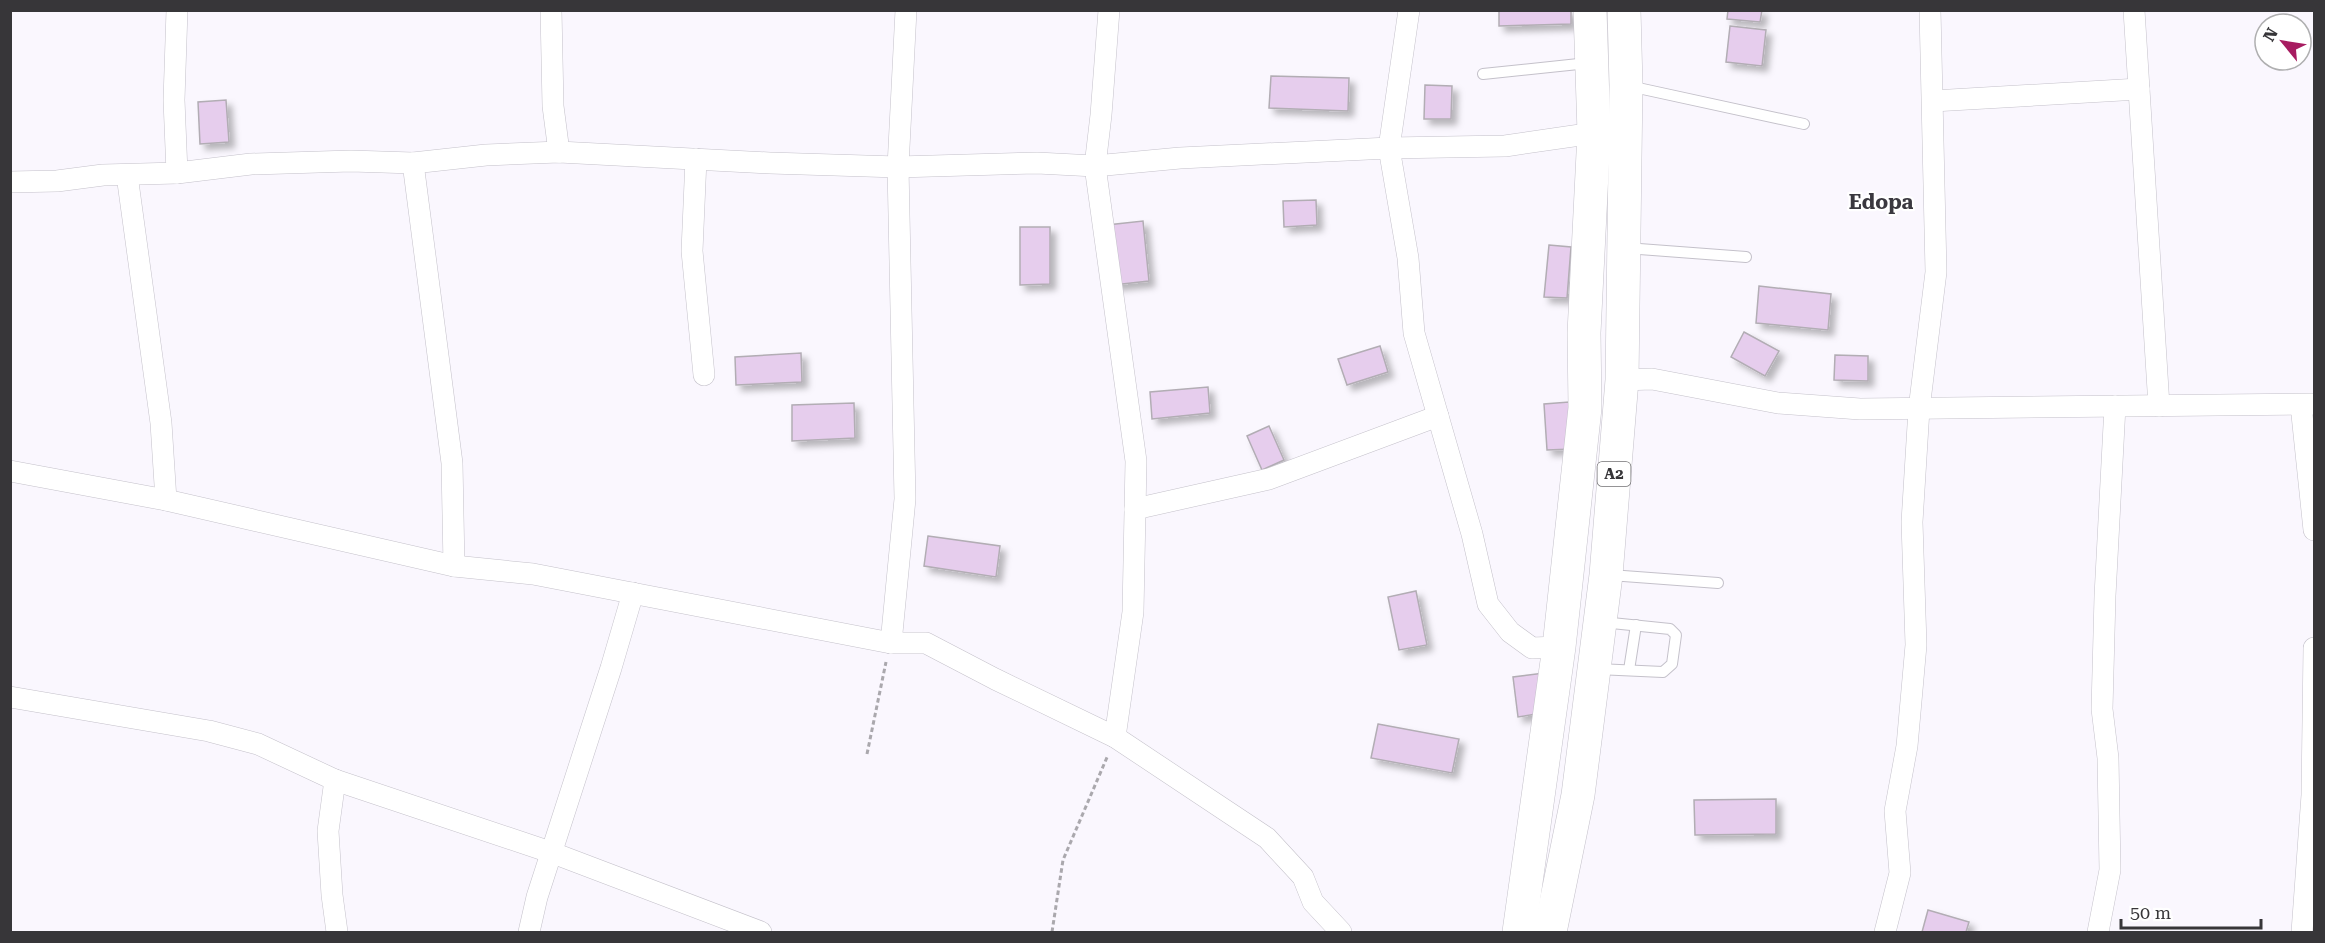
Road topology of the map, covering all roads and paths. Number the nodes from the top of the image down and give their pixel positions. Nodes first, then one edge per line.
1 (177, 10) edge
2 (551, 10) edge
3 (906, 10) edge
4 (1109, 10) edge
5 (1409, 10) edge
6 (1590, 10) edge
7 (1624, 10) edge
8 (1930, 10) edge
9 (2134, 10) edge
10 (1592, 63) junction
11 (1483, 74) dead end
12 (1626, 85) junction
13 (2139, 89) junction
14 (1933, 101) junction
15 (1804, 124) dead end
16 (1594, 133) junction
17 (1389, 148) junction
18 (559, 152) junction
19 (696, 159) junction
20 (413, 163) junction
21 (1095, 166) junction
22 (898, 167) junction
23 (177, 172) junction
24 (127, 175) junction
25 (10, 182) edge
26 (1623, 248) junction
27 (1746, 257) dead end
28 (705, 375) dead end
29 (1622, 380) junction
30 (2308, 404) edge
31 (2115, 406) junction
32 (2159, 406) junction
33 (1920, 409) junction
34 (1438, 416) junction
35 (10, 471) edge
36 (166, 500) junction
37 (1135, 509) junction
38 (2314, 530) edge
39 (454, 566) junction
40 (1606, 575) junction
41 (1718, 583) dead end
42 (633, 593) junction
43 (1602, 622) junction
44 (1636, 625) junction
45 (891, 643) junction
46 (1559, 647) junction
47 (2314, 648) edge
48 (1595, 669) junction
49 (1629, 670) junction
50 (10, 697) edge
51 (1115, 737) junction
52 (867, 754) dead end
53 (335, 780) junction
54 (2313, 795) edge
55 (553, 853) junction
56 (733, 927) edge
57 (337, 933) edge
58 (530, 933) edge
59 (761, 933) edge
60 (1052, 933) edge
61 (1341, 933) edge
62 (1519, 933) edge
63 (1550, 933) edge
64 (1885, 933) edge
65 (2098, 933) edge
66 (2302, 933) edge

1 - 23 street
2 - 18 street
3 - 22 street
4 - 21 street
5 - 17 street
6 - 10 highway, A2
7 - 12 highway, A2
8 - 14 street
9 - 13 street
10 - 11 lane
10 - 16 highway, A2
12 - 15 lane
12 - 26 highway, A2
13 - 14 street
13 - 32 street
14 - 33 street
16 - 17 street
16 - 46 highway, A2
17 - 21 street
17 - 34 street
18 - 19 street
18 - 20 street
19 - 22 street
19 - 28 street
20 - 23 street
20 - 39 street
21 - 22 street
21 - 37 street
22 - 45 street
23 - 24 street
24 - 25 street
24 - 36 street
26 - 27 lane
26 - 29 highway, A2
29 - 33 street
29 - 40 highway, A2
30 - 32 street
30 - 38 street
31 - 32 street
31 - 33 street
31 - 65 street
33 - 64 street
34 - 37 street
34 - 46 street
35 - 36 street
36 - 39 street
37 - 51 street
39 - 42 street
40 - 41 lane
40 - 43 highway, A2
42 - 45 street
42 - 55 street
43 - 44 lane
43 - 48 highway, A2
44 - 49 lane
44 - 49 lane
45 - 51 street
45 - 52 path
46 - 62 highway, A2
47 - 54 street
48 - 49 lane
48 - 63 highway, A2
50 - 53 street
51 - 60 path
51 - 61 street
53 - 55 street
53 - 57 street
54 - 66 street
55 - 56 street
55 - 58 street
56 - 59 street

